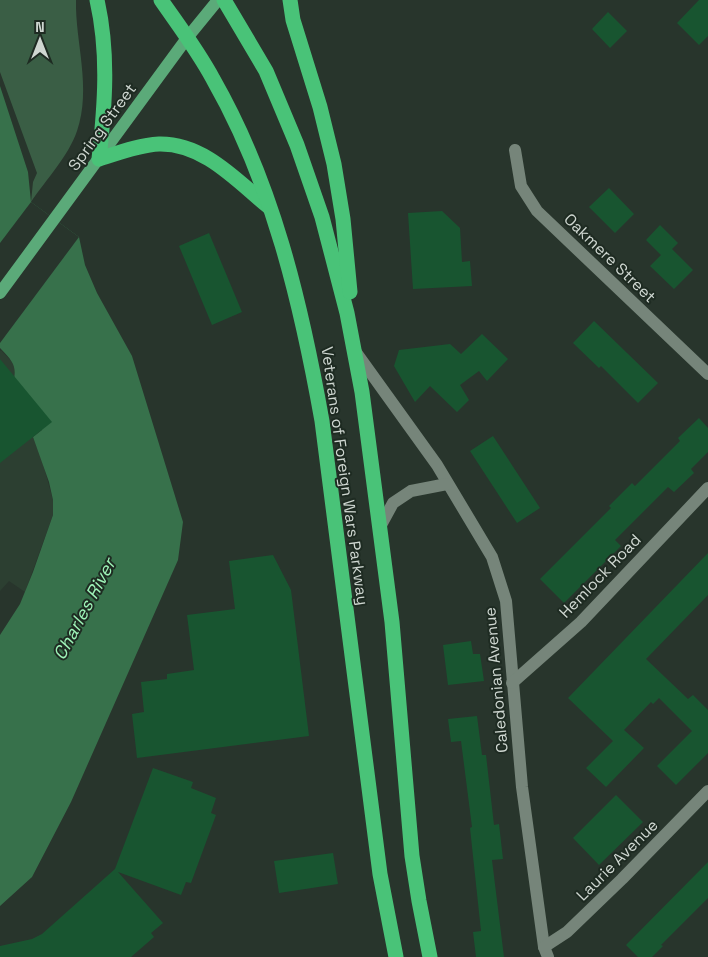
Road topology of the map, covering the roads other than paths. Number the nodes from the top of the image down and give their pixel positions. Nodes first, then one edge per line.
1 (97, 0) edge
2 (161, 0) edge
3 (218, 0) edge
4 (224, 0) edge
5 (290, 0) edge
6 (187, 38) junction
7 (515, 150) dead end
8 (99, 159) junction
9 (270, 208) junction
10 (0, 293) edge
11 (355, 351) junction
12 (708, 374) edge
13 (447, 484) junction
14 (708, 488) edge
15 (380, 527) junction
16 (512, 683) junction
17 (708, 790) edge
18 (546, 952) edge
19 (396, 957) edge
20 (430, 957) edge

1 - 8 highway
2 - 6 highway, Veterans of Foreign Wars Parkway
3 - 6 main road, Spring Street
4 - 11 highway, Veterans of Foreign Wars Parkway
5 - 11 highway
6 - 8 main road, Spring Street
6 - 9 highway, Veterans of Foreign Wars Parkway
7 - 12 street, Oakmere Street
8 - 9 highway
8 - 10 main road, Spring Street
9 - 19 highway, Veterans of Foreign Wars Parkway
11 - 13 street, Caledonian Avenue
11 - 15 highway, Veterans of Foreign Wars Parkway
13 - 15 street
13 - 16 street, Caledonian Avenue
14 - 16 street, Hemlock Road
15 - 20 highway, Veterans of Foreign Wars Parkway
16 - 18 street, Caledonian Avenue
17 - 18 street, Laurie Avenue

